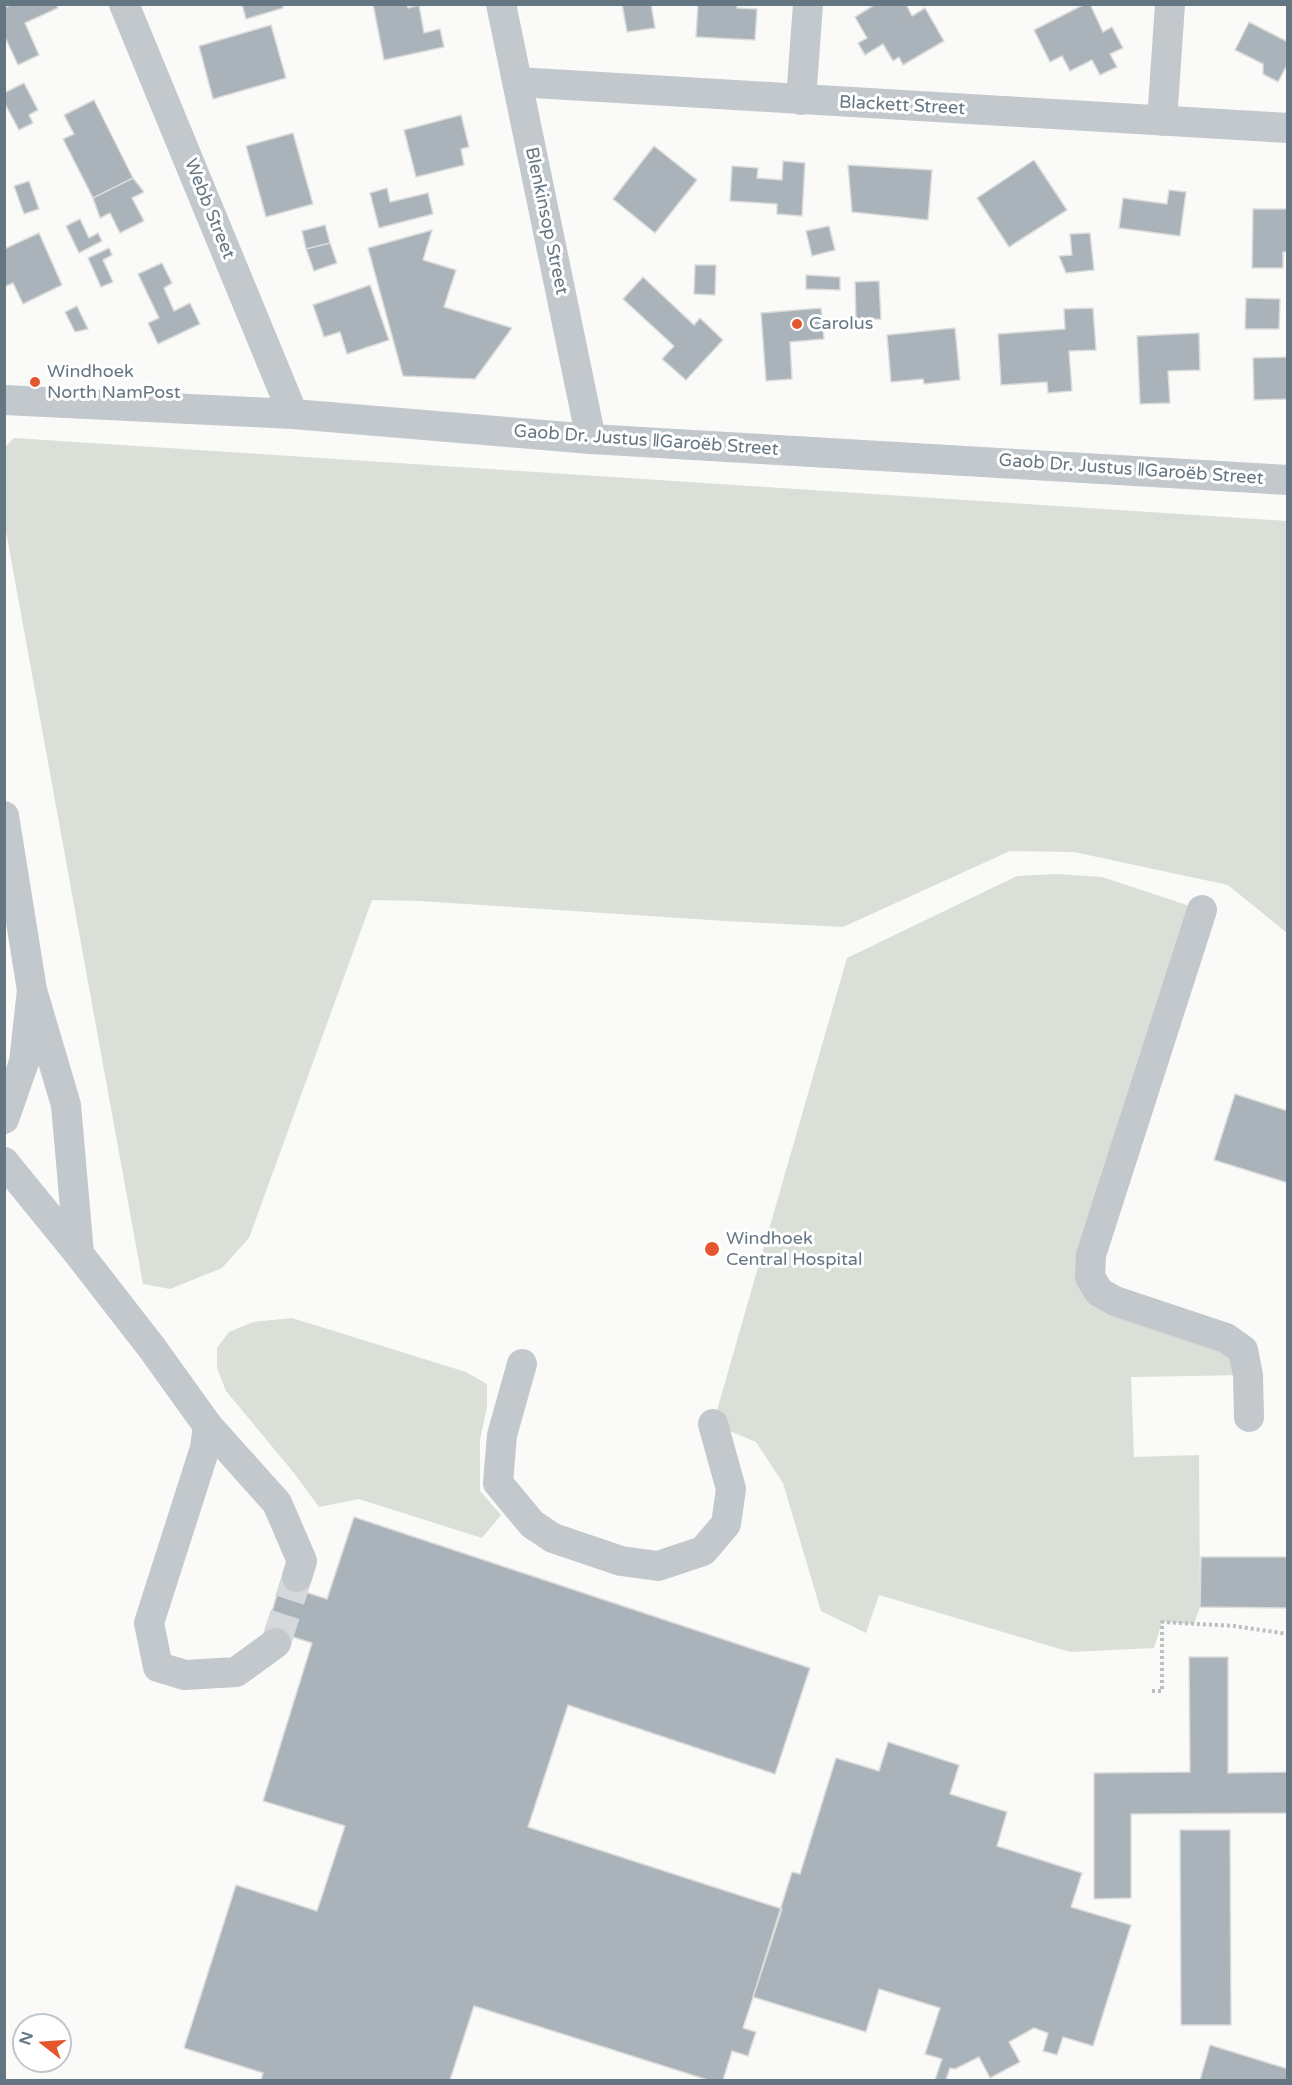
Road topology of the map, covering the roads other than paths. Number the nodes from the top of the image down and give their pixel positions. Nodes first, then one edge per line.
1 (124, 4) edge
2 (501, 4) edge
3 (808, 4) edge
4 (1170, 4) edge
5 (517, 82) junction
6 (801, 100) junction
7 (1162, 121) junction
8 (1287, 128) edge
9 (4, 400) edge
10 (293, 414) junction
11 (591, 438) junction
12 (1287, 480) edge
13 (4, 816) edge
14 (1202, 910) dead end
15 (32, 990) junction
16 (4, 1119) edge
17 (4, 1162) edge
18 (79, 1254) junction
19 (522, 1364) dead end
20 (1248, 1417) dead end
21 (713, 1424) dead end
22 (208, 1426) junction
23 (297, 1577) tunnel mouth
24 (276, 1643) tunnel mouth

1 - 10 street, Webb Street
2 - 5 street, Blenkinsop Street
3 - 6 street
4 - 7 street
5 - 6 street, Blackett Street
5 - 11 street, Blenkinsop Street
6 - 7 street, Blackett Street
7 - 8 street, Blackett Street
9 - 10 street, Gaob Dr. Justus ǁGaroëb Street
10 - 11 street, Gaob Dr. Justus ǁGaroëb Street
11 - 12 street, Gaob Dr. Justus ǁGaroëb Street
13 - 15 street
14 - 20 street
15 - 16 street
15 - 18 street
17 - 18 street
18 - 22 street
19 - 21 street
22 - 23 street
22 - 24 street

